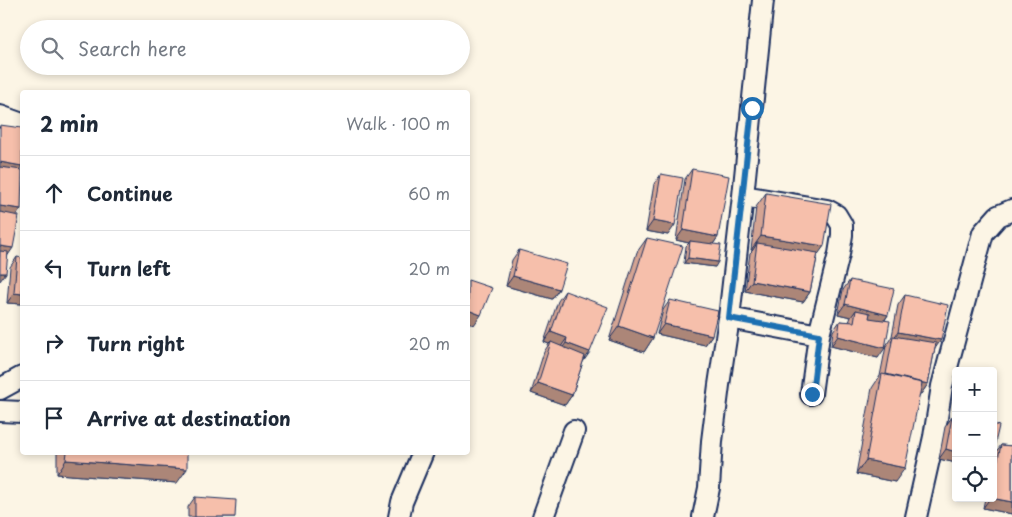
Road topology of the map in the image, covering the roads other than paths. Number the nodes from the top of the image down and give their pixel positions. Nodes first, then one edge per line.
1 (764, 0) edge
2 (0, 116) edge
3 (20, 123) edge
4 (744, 196) junction
5 (1012, 210) edge
6 (729, 318) junction
7 (819, 335) junction
8 (20, 378) edge
9 (0, 389) edge
10 (812, 394) dead end
11 (0, 411) edge
12 (20, 412) edge
13 (574, 431) dead end
14 (422, 455) edge
15 (399, 517) edge
16 (543, 517) edge
17 (703, 517) edge
18 (916, 517) edge

1 - 4 street
2 - 3 street
4 - 6 street
4 - 7 street
5 - 18 street
6 - 7 street
6 - 17 street
7 - 10 street
8 - 9 street
11 - 12 street
13 - 16 street
14 - 15 street

